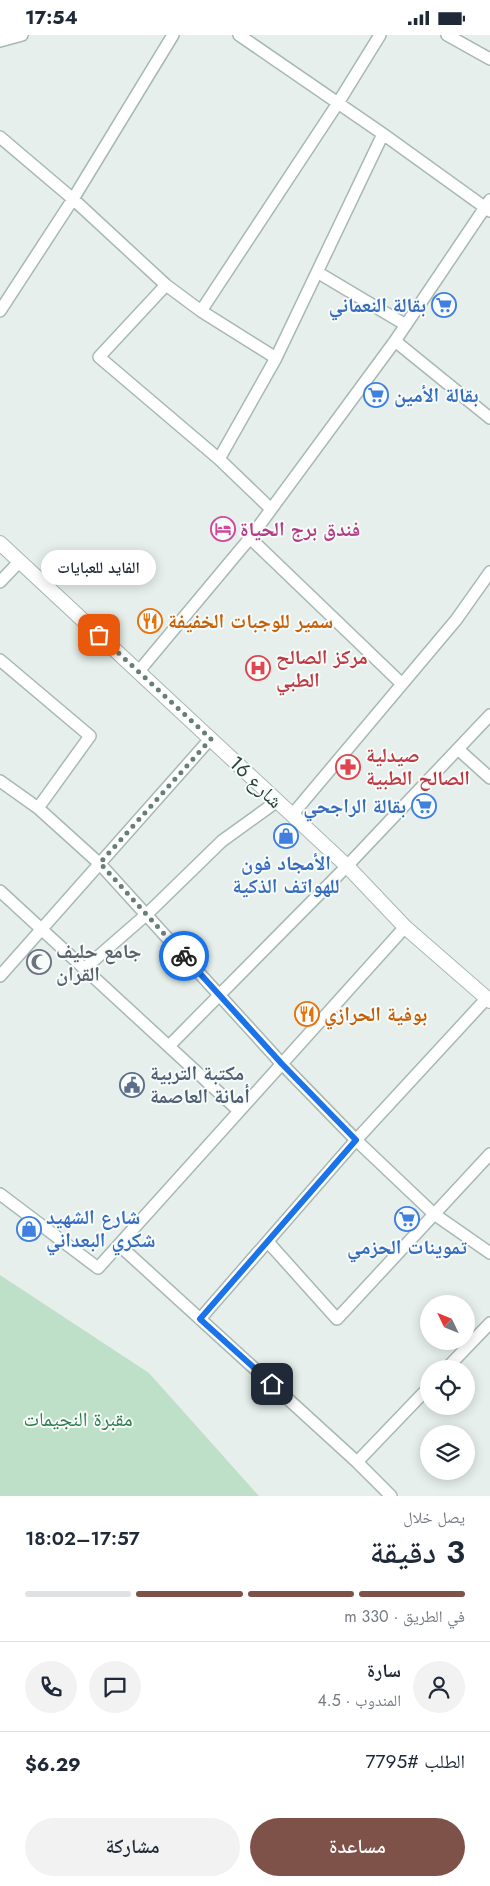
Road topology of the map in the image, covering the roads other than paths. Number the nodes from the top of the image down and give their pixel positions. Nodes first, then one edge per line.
1 (22, 35) edge
2 (173, 35) edge
3 (239, 35) edge
4 (380, 35) edge
5 (446, 35) edge
6 (0, 41) edge
7 (490, 59) edge
8 (338, 103) junction
9 (383, 134) junction
10 (0, 137) edge
11 (73, 199) junction
12 (488, 206) edge
13 (317, 272) junction
14 (166, 285) junction
15 (0, 311) edge
16 (201, 311) junction
17 (406, 325) junction
18 (395, 341) junction
19 (276, 358) junction
20 (490, 418) edge
21 (218, 459) junction
22 (271, 509) junction
23 (250, 538) junction
24 (0, 543) edge
25 (19, 562) junction
26 (490, 572) edge
27 (0, 582) edge
28 (0, 660) edge
29 (139, 671) junction
30 (402, 684) junction
31 (490, 715) edge
32 (211, 739) junction
33 (459, 750) junction
34 (490, 777) edge
35 (0, 781) edge
36 (276, 802) junction
37 (38, 807) junction
38 (292, 815) junction
39 (100, 863) junction
40 (347, 866) junction
41 (0, 891) edge
42 (147, 915) junction
43 (405, 927) junction
44 (41, 928) junction
45 (84, 968) junction
46 (0, 975) edge
47 (221, 995) junction
48 (488, 999) edge
49 (169, 1046) junction
50 (282, 1064) junction
51 (239, 1111) junction
52 (356, 1140) junction
53 (490, 1154) edge
54 (0, 1195) edge
55 (434, 1214) junction
56 (268, 1242) junction
57 (119, 1245) junction
58 (490, 1253) edge
59 (200, 1319) junction
60 (490, 1323) edge
61 (455, 1360) edge
62 (420, 1396) edge
63 (357, 1462) junction
64 (391, 1496) edge

1 - 6 street
2 - 11 street
3 - 8 street
4 - 8 street
5 - 7 street
8 - 9 street
8 - 16 street
9 - 12 street
9 - 13 street
10 - 11 street
11 - 14 street
11 - 15 street
12 - 17 street
13 - 17 street
13 - 19 street
14 - 16 street
14 - 21 street
16 - 19 street
17 - 18 street
18 - 20 street
18 - 22 street
19 - 21 street
21 - 22 street
22 - 23 street
23 - 29 street
23 - 30 street
24 - 25 street, شارع 16
25 - 27 street
25 - 29 street, شارع 16
26 - 30 street
28 - 37 street
29 - 32 street, شارع 16
30 - 38 street
31 - 33 street
32 - 36 street, شارع 16
32 - 39 street
33 - 34 street
33 - 40 street
35 - 37 street
36 - 38 street, شارع 16
36 - 42 street
37 - 39 street
38 - 40 street, شارع 16
39 - 42 street
39 - 44 street
40 - 43 street, شارع 16
40 - 47 street
41 - 44 street
42 - 45 street
42 - 47 street
43 - 48 street, شارع 16
43 - 50 street
44 - 45 street
44 - 46 street
45 - 49 street
47 - 49 street
47 - 50 street
48 - 52 street
49 - 51 street
50 - 51 street
50 - 52 street
51 - 57 street
52 - 55 street
52 - 56 street
53 - 55 street
54 - 57 street
55 - 56 street
55 - 58 street
56 - 59 street
57 - 59 street
59 - 63 street
60 - 61 street
62 - 63 street
63 - 64 street

